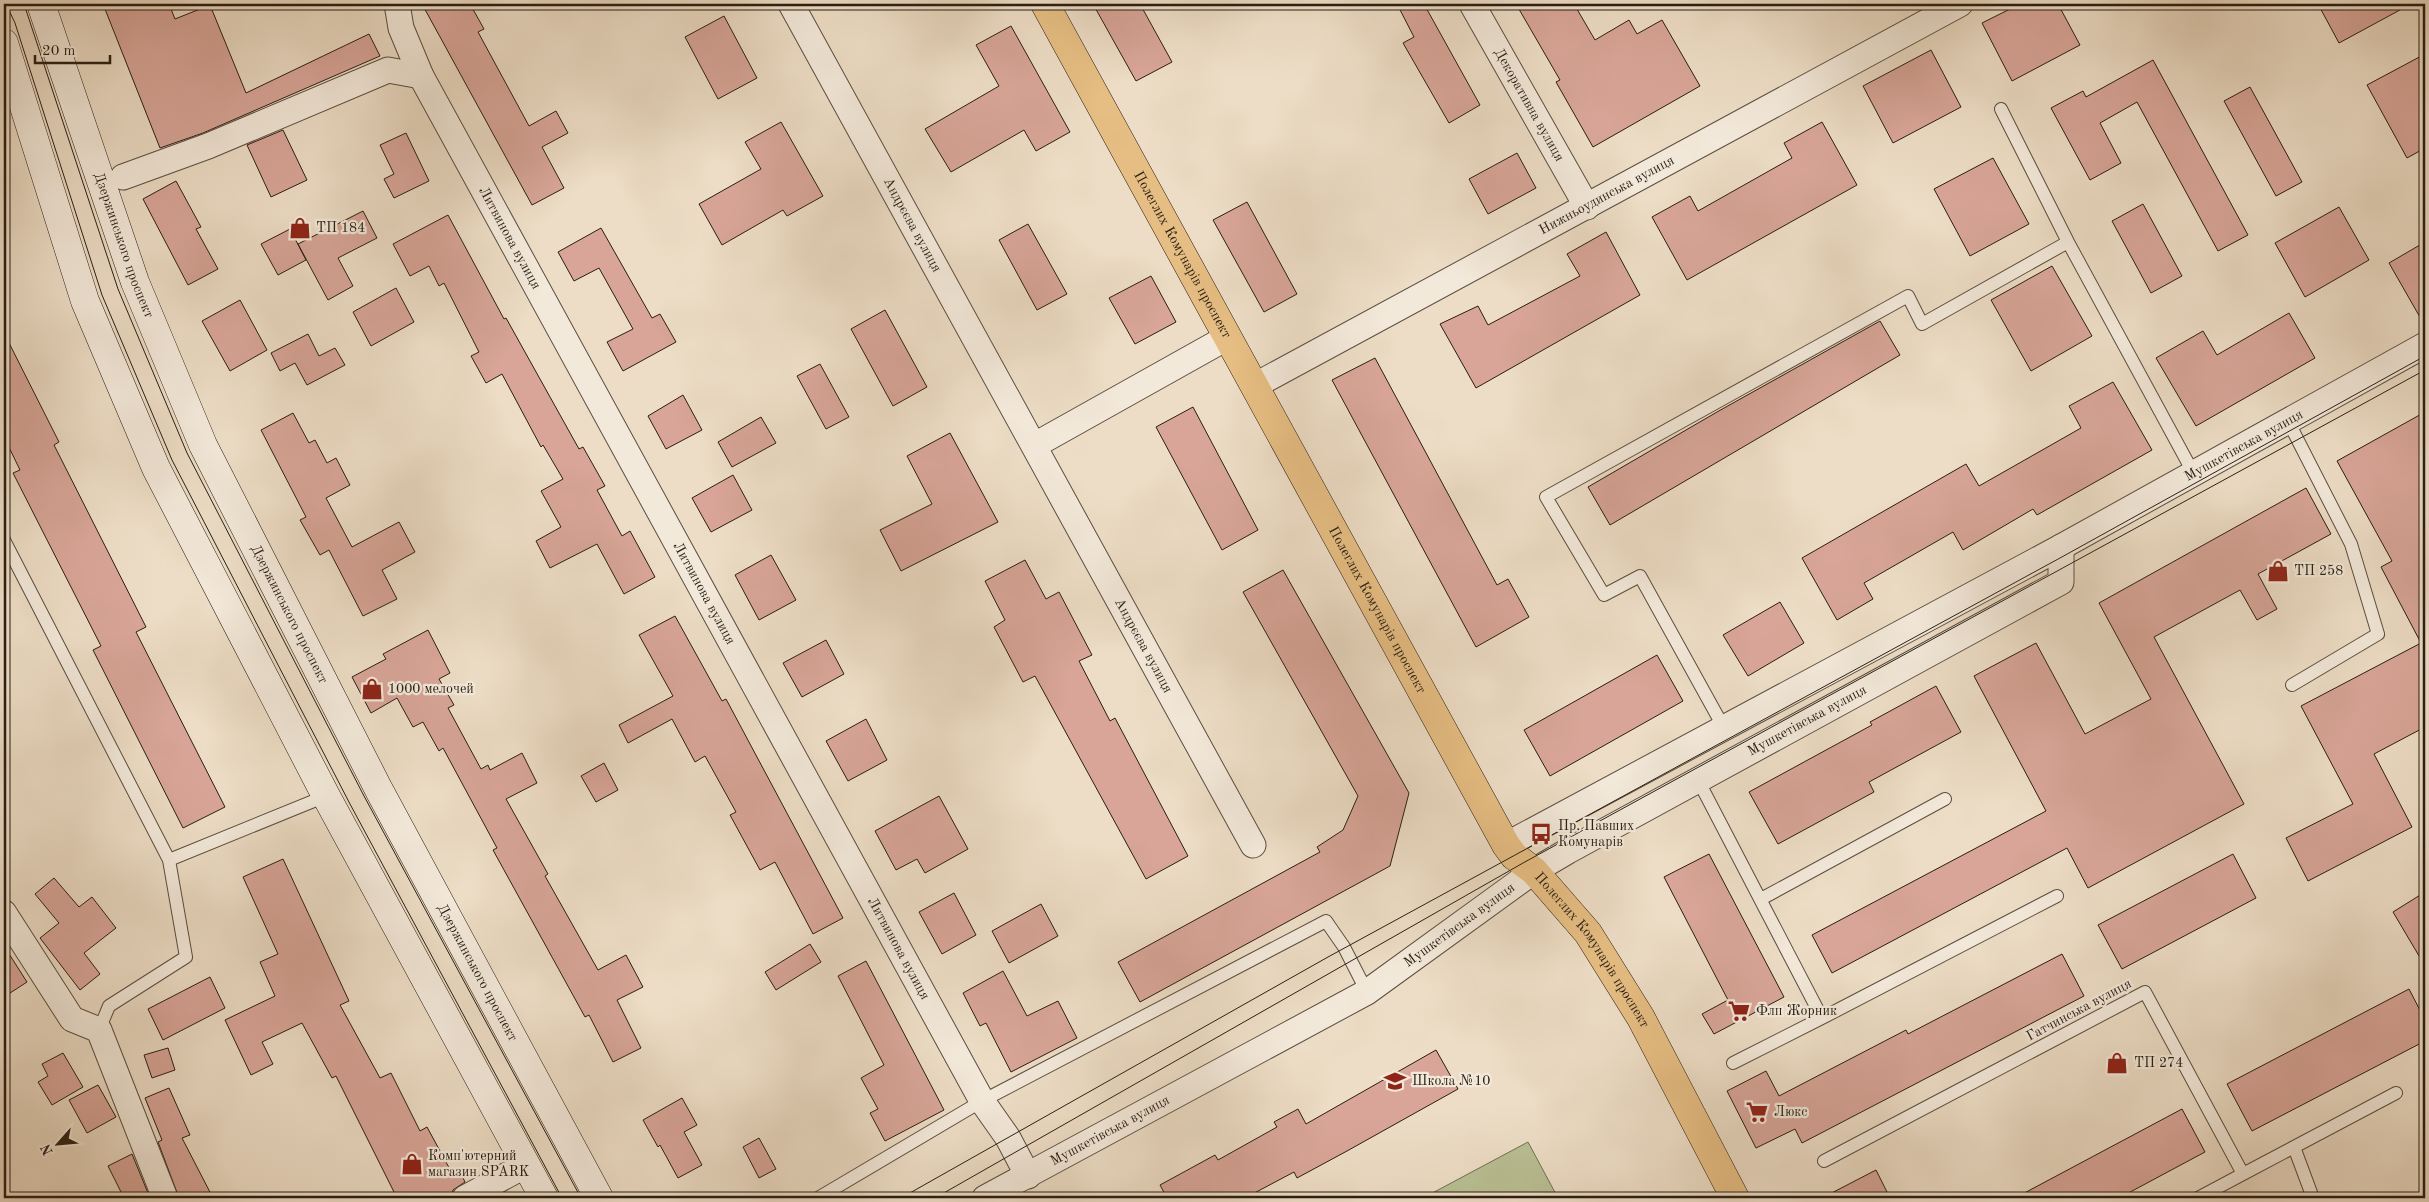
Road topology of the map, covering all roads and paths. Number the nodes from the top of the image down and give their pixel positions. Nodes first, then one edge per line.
1 (41, 4) edge
2 (397, 4) edge
3 (791, 4) edge
4 (1046, 4) edge
5 (1472, 4) edge
6 (1955, 5) edge
7 (4, 43) edge
8 (421, 76) junction
9 (2001, 109) dead end
10 (122, 177) dead end
11 (1587, 207) junction
12 (2068, 242) junction
13 (1228, 337) junction
14 (2425, 345) edge
15 (1254, 386) junction
16 (2288, 421) junction
17 (1035, 446) junction
18 (2194, 474) junction
19 (4, 540) edge
20 (2061, 547) junction
21 (2292, 685) dead end
22 (1724, 728) junction
23 (1698, 780) junction
24 (326, 796) junction
25 (1945, 799) dead end
26 (1253, 845) dead end
27 (1506, 846) junction
28 (169, 860) junction
29 (1534, 871) junction
30 (2056, 896) dead end
31 (1760, 899) junction
32 (4, 913) edge
33 (1367, 992) junction
34 (1822, 1018) junction
35 (100, 1030) junction
36 (1733, 1063) dead end
37 (2396, 1094) dead end
38 (982, 1102) junction
39 (2294, 1147) junction
40 (1824, 1161) dead end
41 (526, 1165) junction
42 (2243, 1174) junction
43 (1028, 1176) junction
44 (165, 1198) edge
45 (465, 1198) edge
46 (544, 1198) edge
47 (600, 1198) edge
48 (818, 1198) edge
49 (985, 1198) edge
50 (1735, 1198) edge
51 (2198, 1198) edge
52 (2313, 1198) edge

1 - 47 street, Дзержинського проспект
2 - 8 street, Литвинова вулиця
3 - 17 street, Андрєєва вулиця
4 - 13 main road, Полеглих Комунарів проспект
5 - 11 street, Декоративна вулиця
6 - 11 street, Нижньоудинська вулиця
7 - 24 street
8 - 10 street
8 - 38 street, Литвинова вулиця
9 - 12 lane
11 - 15 street, Нижньоудинська вулиця
12 - 18 lane
12 - 22 lane
13 - 15 main road, Полеглих Комунарів проспект
13 - 17 street
14 - 16 street, Мушкетівська вулиця
15 - 27 main road, Полеглих Комунарів проспект
16 - 18 street, Мушкетівська вулиця
16 - 21 lane
17 - 26 street, Андрєєва вулиця
18 - 20 street, Мушкетівська вулиця
19 - 28 lane
20 - 22 street, Мушкетівська вулиця
20 - 23 street, Мушкетівська вулиця
22 - 27 street, Мушкетівська вулиця
23 - 29 street, Мушкетівська вулиця
23 - 31 lane
24 - 28 lane
24 - 41 street
25 - 31 lane
27 - 29 main road, Полеглих Комунарів проспект
28 - 35 lane
29 - 33 street, Мушкетівська вулиця
29 - 50 main road, Полеглих Комунарів проспект
30 - 34 lane
31 - 34 lane
32 - 35 street
33 - 38 lane
33 - 43 street, Мушкетівська вулиця
34 - 36 lane
35 - 44 street
37 - 39 lane
38 - 43 street, Литвинова вулиця
38 - 48 lane
39 - 42 lane
39 - 52 lane
40 - 42 lane, Гатчинська вулиця
41 - 45 street
41 - 46 street
42 - 51 lane
43 - 49 street, Мушкетівська вулиця

